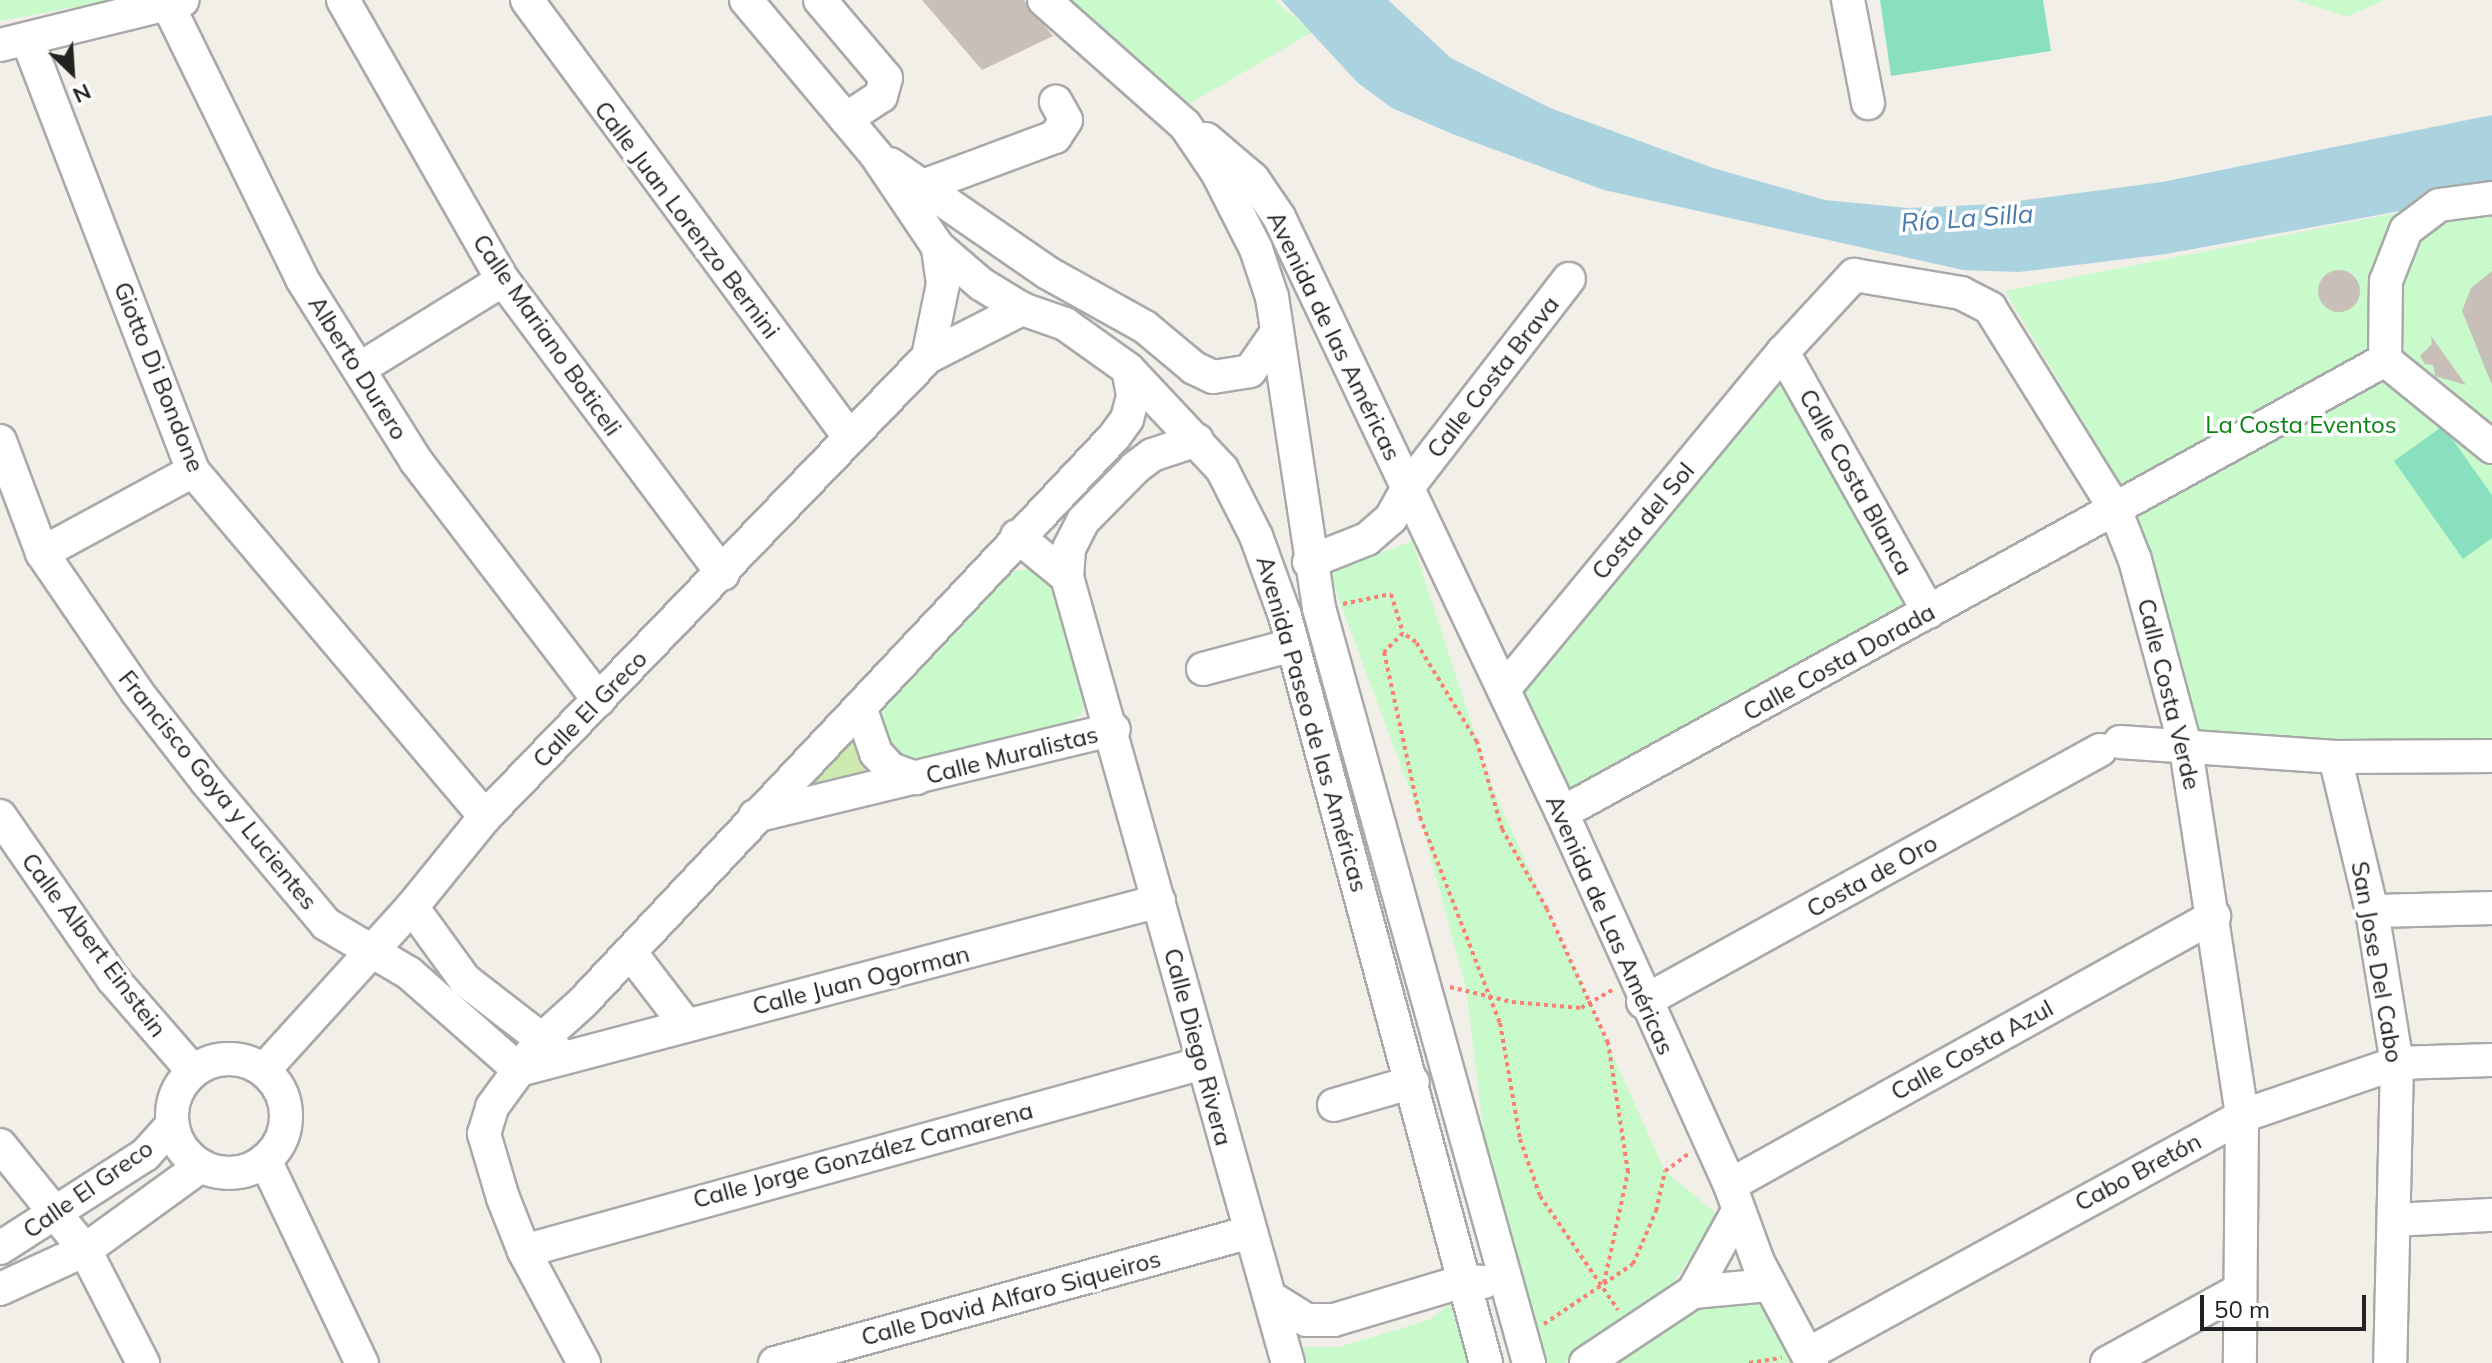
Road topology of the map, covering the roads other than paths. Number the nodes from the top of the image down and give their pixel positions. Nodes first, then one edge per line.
1 (343, 0) edge
2 (527, 0) edge
3 (746, 0) edge
4 (820, 0) edge
5 (1044, 0) edge
6 (1848, 0) edge
7 (176, 2) edge
8 (14, 43) edge
9 (1056, 102) dead end
10 (1868, 103) dead end
11 (846, 119) junction
12 (1185, 125) junction
13 (876, 155) junction
14 (923, 186) junction
15 (2492, 198) edge
16 (938, 247) junction
17 (1569, 279) dead end
18 (503, 280) junction
19 (1022, 309) junction
20 (1065, 324) junction
21 (1277, 332) junction
22 (1170, 345) junction
23 (1783, 352) junction
24 (928, 357) junction
25 (2385, 360) junction
26 (359, 369) junction
27 (1128, 369) junction
28 (850, 438) junction
29 (1197, 440) junction
30 (0, 441) edge
31 (2492, 447) edge
32 (193, 471) junction
33 (1408, 487) junction
34 (2114, 507) junction
35 (1017, 536) junction
36 (42, 553) junction
37 (1309, 562) junction
38 (723, 574) junction
39 (1067, 577) junction
40 (1929, 612) junction
41 (1293, 645) junction
42 (1203, 669) dead end
43 (1504, 689) junction
44 (599, 700) junction
45 (860, 707) junction
46 (1114, 729) junction
47 (2186, 749) junction
48 (2492, 756) edge
49 (2335, 757) junction
50 (916, 778) junction
51 (1562, 813) junction
52 (0, 816) edge
53 (754, 816) junction
54 (485, 817) junction
55 (1159, 901) junction
56 (412, 907) junction
57 (2492, 908) edge
58 (2372, 911) junction
59 (2214, 916) junction
60 (369, 952) junction
61 (630, 952) junction
62 (1638, 989) junction
63 (686, 1025) junction
64 (552, 1048) junction
65 (2492, 1060) edge
66 (1203, 1063) junction
67 (2397, 1063) junction
68 (264, 1070) junction
69 (519, 1070) junction
70 (193, 1071) junction
71 (1413, 1082) junction
72 (1334, 1105) dead end
73 (2242, 1116) junction
74 (172, 1125) junction
75 (0, 1145) edge
76 (265, 1160) junction
77 (201, 1166) junction
78 (1734, 1199) junction
79 (58, 1213) junction
80 (2492, 1215) edge
81 (2395, 1220) junction
82 (1248, 1233) junction
83 (0, 1248) edge
84 (85, 1250) junction
85 (524, 1251) junction
86 (1464, 1281) junction
87 (1507, 1283) junction
88 (1769, 1285) junction
89 (0, 1289) edge
90 (2240, 1290) junction
91 (1693, 1292) junction
92 (1273, 1299) junction
93 (1525, 1351) edge
94 (1810, 1359) edge
95 (143, 1363) edge
96 (362, 1363) edge
97 (584, 1363) edge
98 (775, 1363) edge
99 (1288, 1363) edge
100 (1486, 1363) edge
101 (1586, 1363) edge
102 (2107, 1363) edge
103 (2240, 1363) edge
104 (2390, 1363) edge

1 - 18 street, Calle Mariano Boticeli
2 - 28 street, Calle Juan Lorenzo Bernini
3 - 11 street, Avenida Paseo de las Américas
4 - 11 street
5 - 12 street, Avenida Paseo de las Américas
6 - 10 street
7 - 8 street
7 - 26 street, Alberto Durero
8 - 32 street, Giotto Di Bondone
9 - 14 street
11 - 13 street, Avenida Paseo de las Américas
12 - 21 street, Avenida Paseo de las Américas
12 - 33 street, Avenida de las Américas
13 - 14 street
13 - 16 street, Avenida Paseo de las Américas
14 - 22 street
15 - 25 street
16 - 19 street, Avenida Paseo de las Américas
16 - 24 street
17 - 33 street, Calle Costa Brava
18 - 26 street
18 - 38 street, Calle Mariano Boticeli
19 - 20 street, Avenida Paseo de las Américas
19 - 24 street, Calle El Greco
20 - 22 street
20 - 27 street, Avenida Paseo de las Américas
21 - 22 street
21 - 37 street, Avenida Paseo de las Américas
23 - 34 street, Calle Costa Verde
23 - 40 street, Calle Costa Blanca
23 - 43 street, Costa del Sol
24 - 28 street, Calle El Greco
25 - 31 street
25 - 34 street, Calle Costa Dorada
26 - 44 street, Alberto Durero
27 - 29 street, Avenida Paseo de las Américas
27 - 35 street
28 - 38 street, Calle El Greco
29 - 39 street, Calle Muralistas
29 - 41 street, Avenida Paseo de las Américas
30 - 36 street, Francisco Goya y Lucientes
32 - 36 street
32 - 54 street, Giotto Di Bondone
33 - 37 street, Calle Costa Brava
33 - 43 street, Avenida de Las Américas
34 - 40 street, Calle Costa Dorada
34 - 47 street, Calle Costa Verde
35 - 39 street
35 - 45 street
36 - 60 street, Francisco Goya y Lucientes
37 - 87 street, Avenida Paseo de las Américas
38 - 44 street, Calle El Greco
39 - 46 street, Calle Muralistas
40 - 51 street, Calle Costa Dorada
41 - 42 street
41 - 71 street, Avenida Paseo de las Américas
43 - 51 street, Avenida de Las Américas
44 - 54 street, Calle El Greco
45 - 50 street
45 - 53 street
46 - 50 street, Calle Muralistas
46 - 55 street, Calle Diego Rivera
47 - 49 street, Costa de Oro
47 - 59 street, Calle Costa Verde
47 - 62 street, Costa de Oro
48 - 49 street, Costa de Oro
49 - 58 street, San Jose Del Cabo
50 - 53 street, Calle Muralistas
51 - 62 street, Avenida de Las Américas
52 - 70 street, Calle Albert Einstein
53 - 61 street
54 - 56 street, Calle El Greco
55 - 63 street, Calle Juan Ogorman
55 - 66 street, Calle Diego Rivera
56 - 60 street, Calle El Greco
56 - 64 street
57 - 58 street
58 - 67 street, San Jose Del Cabo
59 - 73 street, Calle Costa Verde
59 - 78 street, Calle Costa Azul
60 - 68 street, Calle El Greco
60 - 69 street, Francisco Goya y Lucientes
61 - 63 street
61 - 64 street
62 - 78 street, Avenida de Las Américas
63 - 64 street, Calle Juan Ogorman
64 - 69 street, Calle Juan Ogorman
65 - 67 street, Cabo Bretón
66 - 82 street, Calle Diego Rivera
66 - 85 street, Calle Jorge González Camarena
67 - 73 street, Cabo Bretón
67 - 81 street, San Jose Del Cabo
68 - 70 street
68 - 76 street
69 - 85 street
70 - 74 street
71 - 72 street
71 - 86 street, Avenida Paseo de las Américas
73 - 90 street, Calle Costa Verde
73 - 94 street, Cabo Bretón
74 - 77 street
74 - 79 street, Calle El Greco
75 - 79 street
76 - 77 street
76 - 96 street
77 - 84 street, Calle El Greco
78 - 88 street, Avenida de Las Américas
78 - 91 street
79 - 83 street, Calle El Greco
79 - 84 street
80 - 81 street
81 - 104 street, San Jose Del Cabo
82 - 92 street, Calle Diego Rivera
82 - 98 street, Calle David Alfaro Siqueiros
84 - 89 street, Calle El Greco
84 - 95 street
85 - 97 street
86 - 87 street
86 - 92 street
86 - 100 street, Avenida Paseo de las Américas
87 - 93 street, Avenida Paseo de las Américas
88 - 91 street
88 - 94 street, Avenida de Las Américas
90 - 102 street
90 - 103 street, Calle Costa Verde
91 - 101 street
92 - 99 street, Calle Diego Rivera

